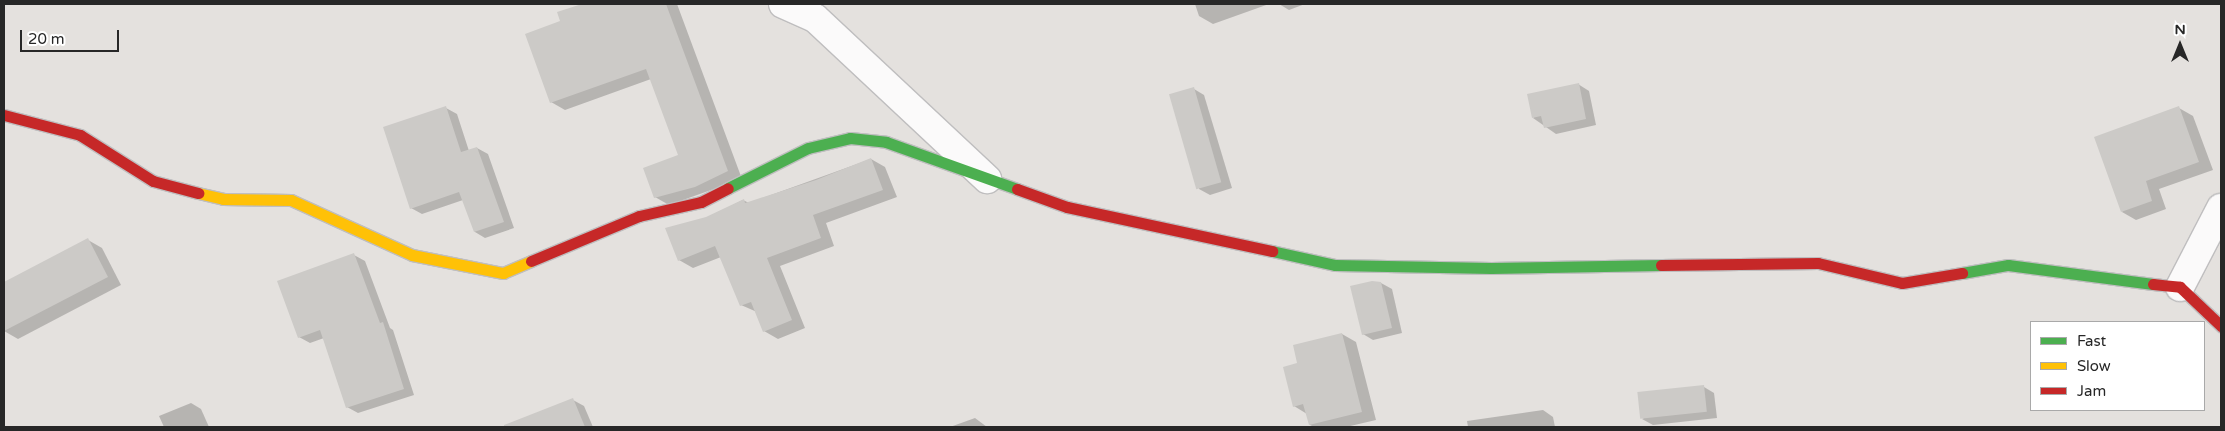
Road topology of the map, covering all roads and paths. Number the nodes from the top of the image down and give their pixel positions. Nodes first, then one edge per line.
1 (783, 4) edge
2 (4, 115) edge
3 (987, 179) junction
4 (2221, 208) edge
5 (2180, 287) junction
6 (2221, 326) edge

1 - 3 street
2 - 3 street
3 - 5 street
4 - 5 street
5 - 6 street

